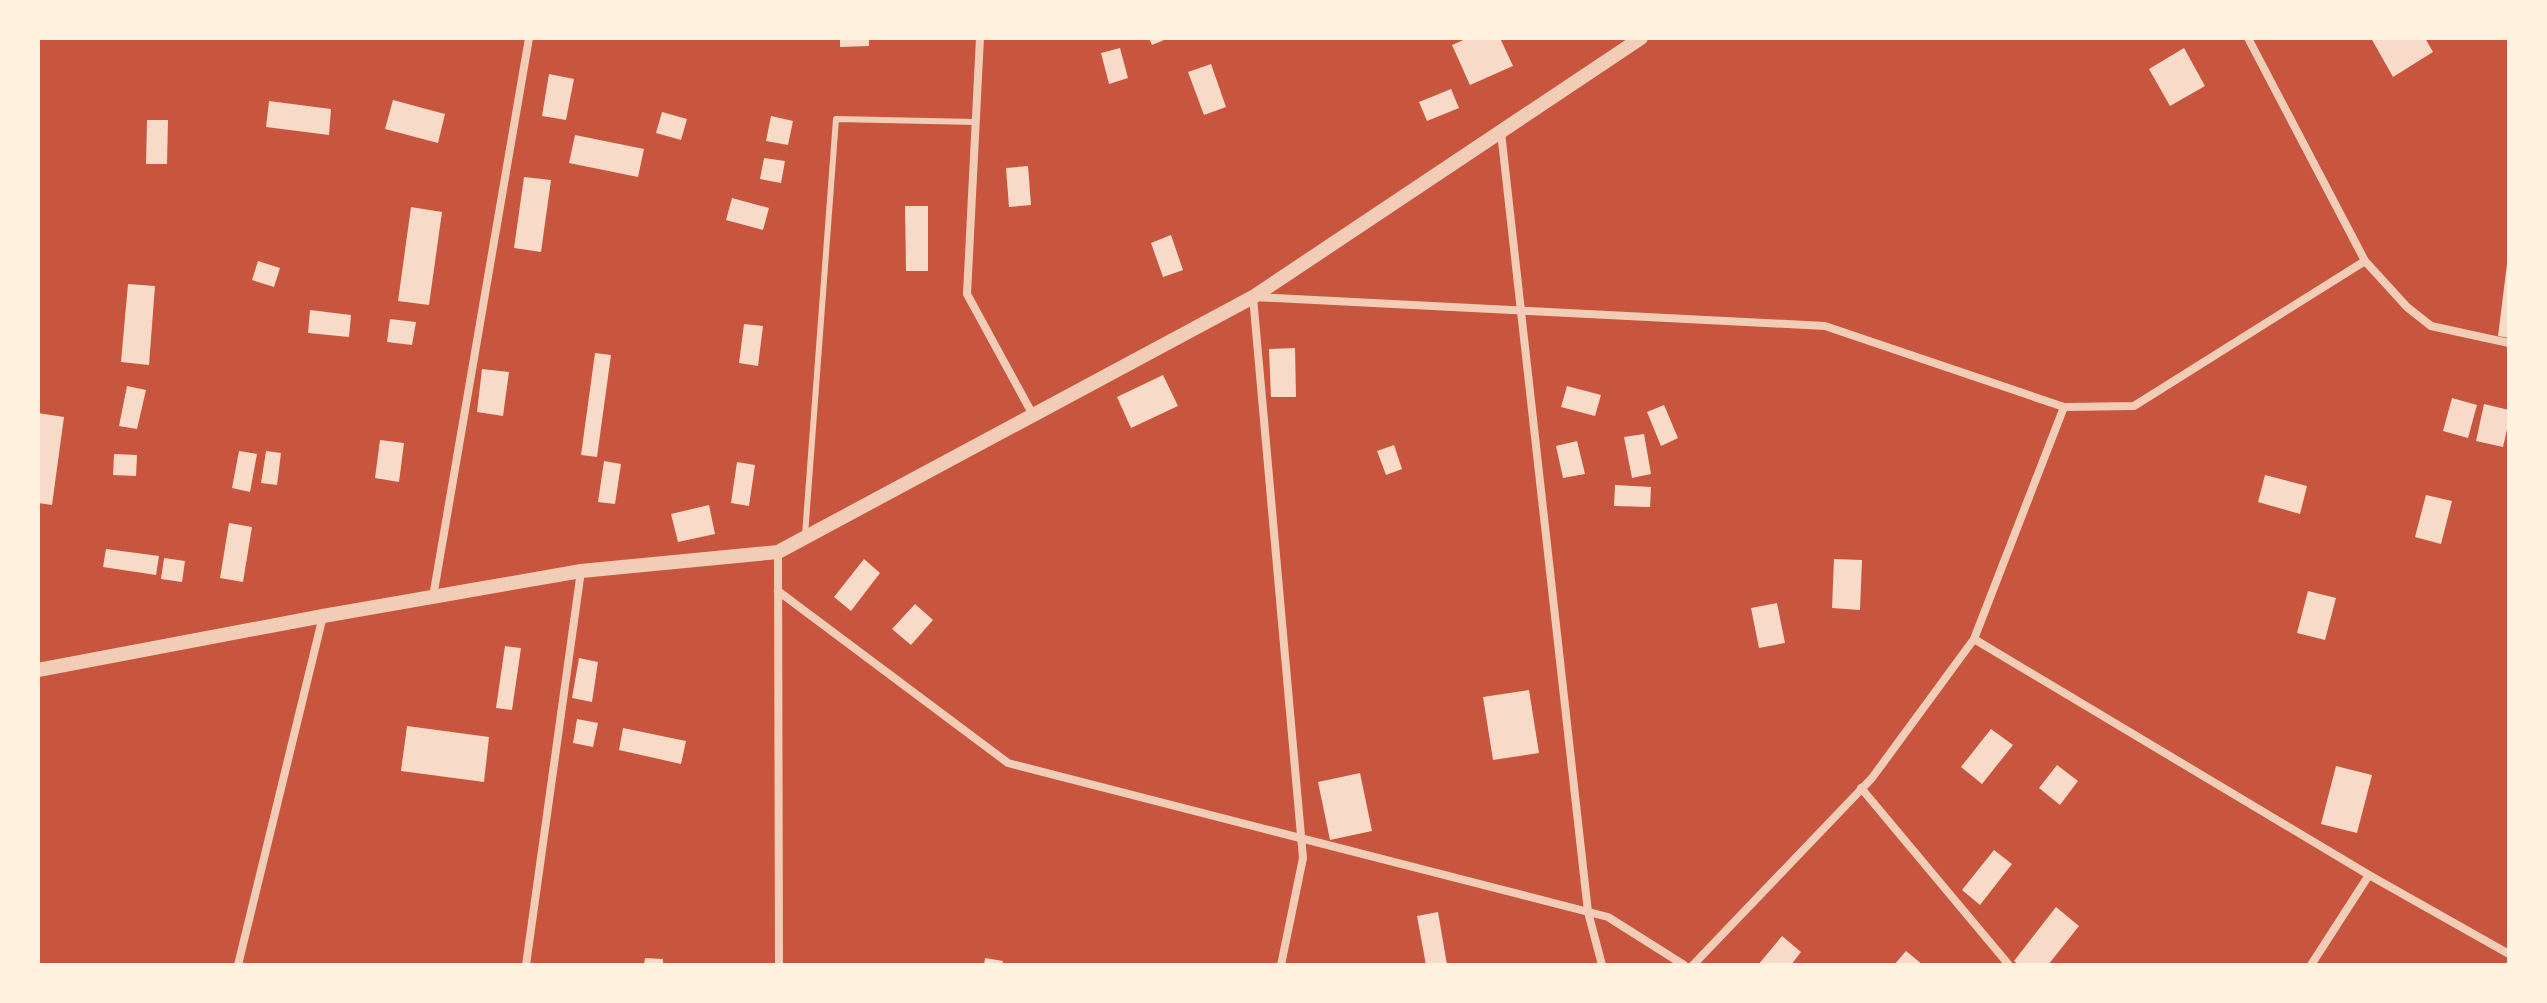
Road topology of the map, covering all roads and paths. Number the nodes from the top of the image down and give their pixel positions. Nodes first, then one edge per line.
1 (529, 38) edge
2 (980, 38) edge
3 (1641, 38) edge
4 (2248, 38) edge
5 (976, 122) junction
6 (1501, 131) junction
7 (2365, 261) junction
8 (1253, 297) junction
9 (1521, 310) junction
10 (2509, 343) edge
11 (2064, 407) junction
12 (1033, 415) junction
13 (805, 537) junction
14 (778, 552) junction
15 (581, 571) junction
16 (778, 591) junction
17 (433, 597) junction
18 (323, 616) junction
19 (1974, 639) junction
20 (38, 670) edge
21 (1861, 788) junction
22 (1301, 838) junction
23 (2369, 875) junction
24 (1588, 912) junction
25 (2509, 954) edge
26 (238, 965) edge
27 (526, 965) edge
28 (779, 965) edge
29 (1281, 965) edge
30 (1602, 965) edge
31 (1684, 965) edge
32 (1693, 965) edge
33 (2009, 965) edge
34 (2311, 965) edge

1 - 17 street
2 - 5 street
3 - 6 street
4 - 7 street
5 - 12 street
5 - 13 lane
6 - 8 street
6 - 9 street
7 - 10 street
7 - 11 street
8 - 9 street
8 - 12 street
8 - 22 street
9 - 11 street
9 - 24 street
11 - 19 street
12 - 13 street
13 - 14 street
14 - 15 street
14 - 16 street
15 - 17 street
15 - 27 street
16 - 22 street
16 - 28 street
17 - 18 street
18 - 20 street
18 - 26 street
19 - 21 street
19 - 23 street
21 - 32 street
21 - 33 street
22 - 24 street
22 - 29 street
23 - 25 street
23 - 34 street
24 - 30 street
24 - 31 street

